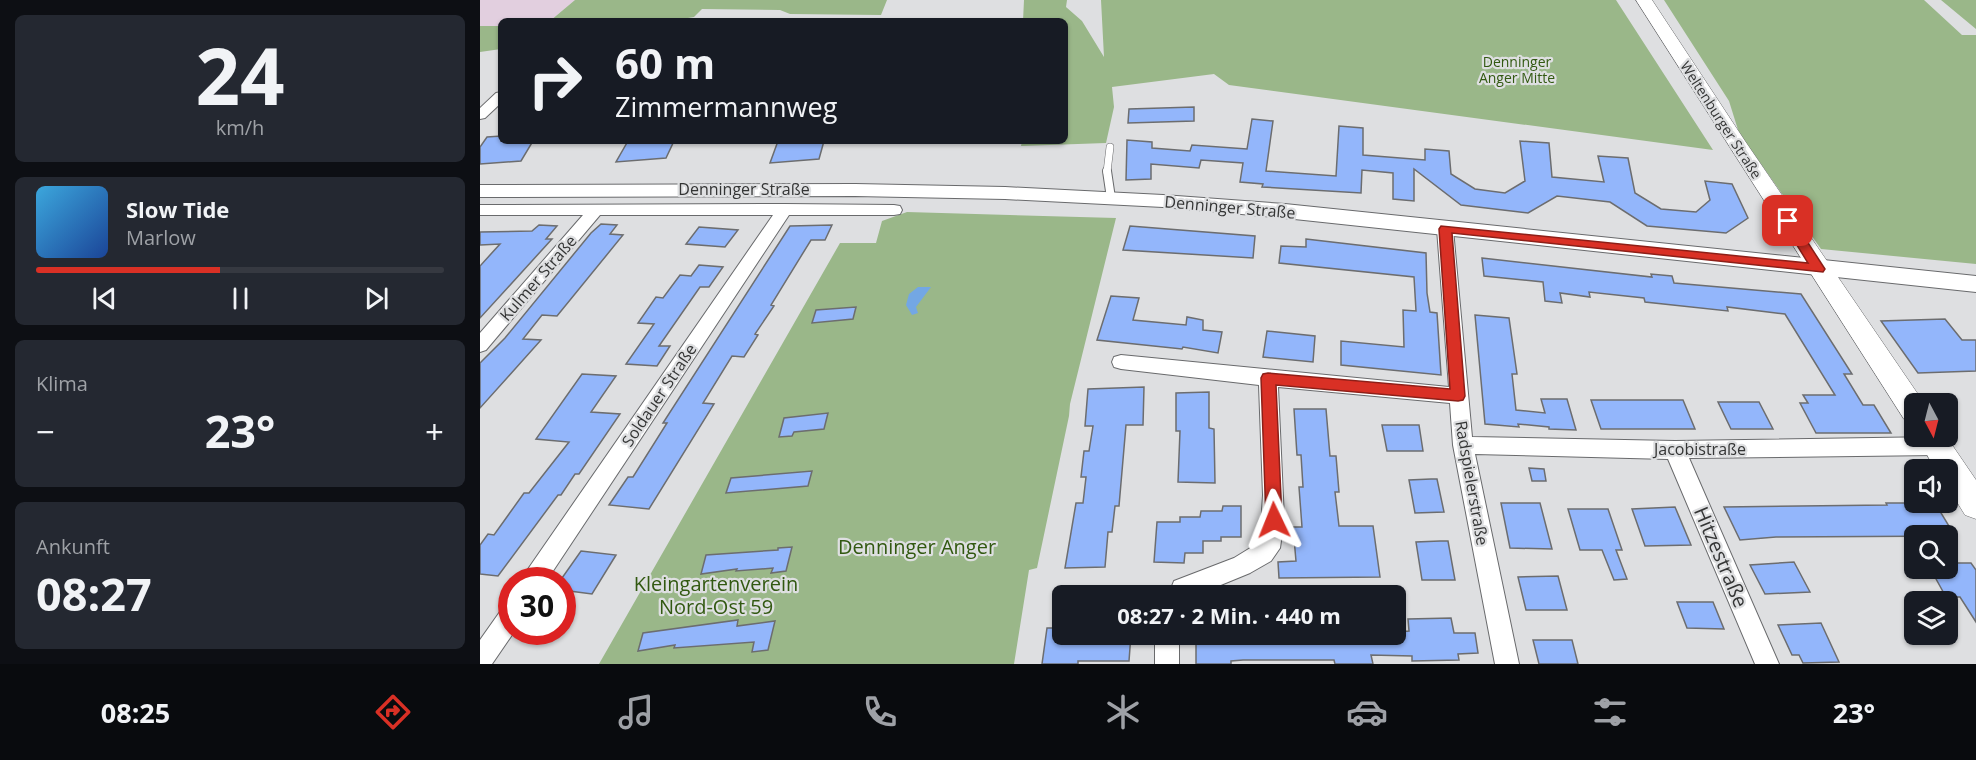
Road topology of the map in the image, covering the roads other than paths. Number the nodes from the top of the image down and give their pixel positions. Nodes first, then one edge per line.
1 (1644, 0) edge
2 (498, 99) edge
3 (480, 115) edge
4 (1110, 147) dead end
5 (480, 190) edge
6 (1111, 198) junction
7 (785, 209) junction
8 (480, 210) edge
9 (596, 210) junction
10 (894, 210) dead end
11 (1446, 229) junction
12 (1819, 269) junction
13 (1976, 284) edge
14 (480, 345) edge
15 (1121, 362) dead end
16 (1268, 378) junction
17 (1458, 396) junction
18 (1904, 396) edge
19 (1904, 442) edge
20 (1463, 446) junction
21 (1938, 447) edge
22 (1675, 450) junction
23 (1976, 505) edge
24 (543, 567) edge
25 (1192, 585) edge
26 (498, 635) edge
27 (1167, 645) edge
28 (480, 661) edge
29 (1167, 664) edge
30 (1507, 664) edge
31 (1767, 664) edge

1 - 12 main road, Weltenburger Straße
2 - 3 street
4 - 6 lane
5 - 6 street, Denninger Straße
6 - 11 street, Denninger Straße
7 - 9 street, Denninger Straße
7 - 10 street, Denninger Straße
7 - 24 street, Soldauer Straße
8 - 9 street, Denninger Straße
9 - 14 street, Kulmer Straße
11 - 12 street, Denninger Straße
11 - 17 street, Radspielerstraße
12 - 13 street, Denninger Straße
12 - 18 main road, Weltenburger Straße
15 - 16 street
16 - 17 street
16 - 25 street
17 - 20 street, Radspielerstraße
19 - 22 street, Jacobistraße
20 - 22 street, Jacobistraße
20 - 30 street, Radspielerstraße
21 - 23 main road
22 - 31 street, Hitzestraße
26 - 28 street
27 - 29 street

